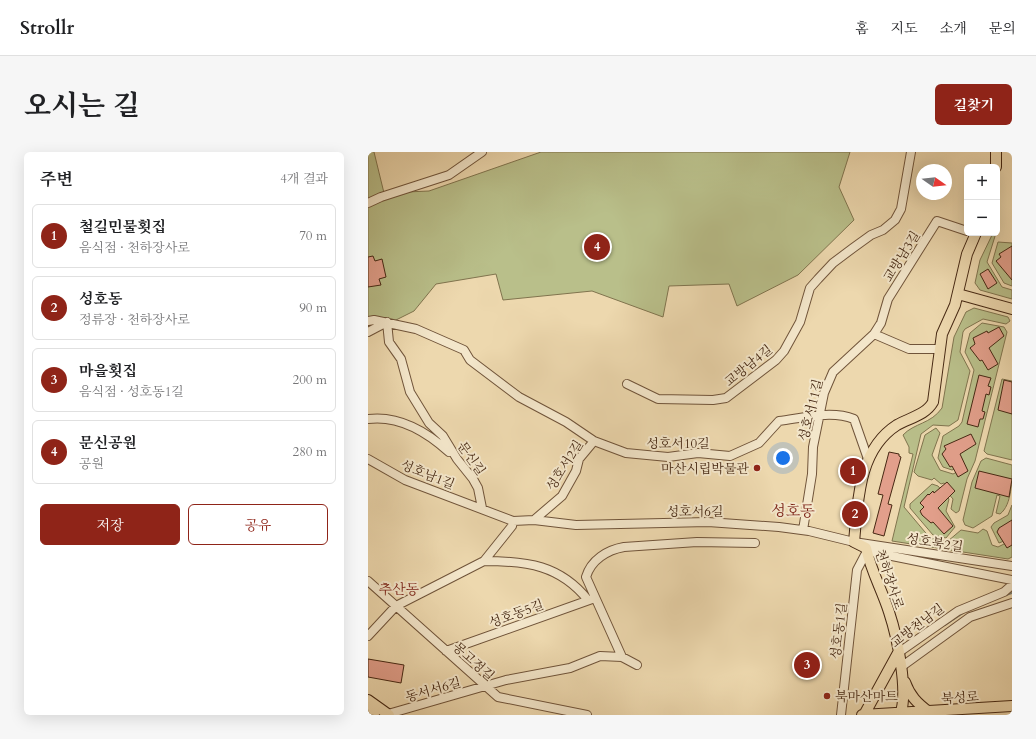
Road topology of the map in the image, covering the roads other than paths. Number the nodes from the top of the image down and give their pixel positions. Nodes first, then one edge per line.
1 (482, 152) edge
2 (911, 152) edge
3 (996, 152) edge
4 (996, 164) edge
5 (368, 203) edge
6 (964, 230) edge
7 (972, 236) edge
8 (958, 294) junction
9 (1012, 309) edge
10 (368, 321) edge
11 (387, 322) junction
12 (368, 332) edge
13 (874, 334) junction
14 (939, 350) junction
15 (627, 384) dead end
16 (820, 416) junction
17 (368, 419) edge
18 (594, 441) junction
19 (368, 459) edge
20 (457, 459) junction
21 (868, 459) junction
22 (482, 508) junction
23 (534, 520) junction
24 (513, 521) junction
25 (803, 530) junction
26 (854, 542) junction
27 (755, 543) dead end
28 (867, 552) junction
29 (484, 561) junction
30 (1012, 566) edge
31 (1012, 580) edge
32 (368, 581) edge
33 (1012, 585) edge
34 (591, 599) junction
35 (1012, 603) edge
36 (396, 606) junction
37 (368, 636) edge
38 (446, 651) junction
39 (898, 653) junction
40 (622, 657) junction
41 (637, 665) dead end
42 (901, 669) junction
43 (484, 686) junction
44 (368, 700) edge
45 (1012, 706) edge
46 (368, 710) edge
47 (928, 713) edge
48 (889, 714) edge
49 (901, 714) edge
50 (374, 715) edge
51 (389, 715) edge
52 (587, 715) edge
53 (841, 715) edge
54 (863, 715) edge

1 - 5 street
2 - 15 street, 교방남4길
3 - 4 main road
6 - 13 street, 교방남3길
7 - 8 main road
8 - 9 main road
8 - 14 main road
10 - 11 street
11 - 12 street
11 - 18 street, 성호서10길
11 - 20 street, 문신길
13 - 14 street
13 - 16 street, 성호서11길
14 - 21 main road
16 - 18 street, 성호서10길
16 - 21 street, 성호서10길
16 - 25 street, 성호서11길
17 - 20 street
18 - 23 street, 성호서2길
19 - 22 street, 성호남1길
20 - 22 street, 문신길
21 - 26 main road
22 - 24 street
23 - 24 street
23 - 25 street, 성호서6길
24 - 29 street
25 - 26 street, 성호서6길
26 - 28 main road, 천하장사로
26 - 30 street, 성호북2길
27 - 34 street
28 - 31 street
28 - 39 main road, 천하장사로
28 - 53 street, 성호동1길
29 - 34 street
29 - 36 street
32 - 36 street, 몽고정길
33 - 39 street, 교방천남길
34 - 38 street, 성호동5길
34 - 40 street
35 - 42 street
36 - 37 street
36 - 38 street, 몽고정길
38 - 43 street, 몽고정길
39 - 42 main road, 천하장사로
39 - 54 main road, 교방천남길
40 - 41 street
40 - 43 street, 동서서6길
42 - 47 main road
42 - 49 main road, 천하장사로
43 - 51 street, 동서서6길
43 - 52 street, 몽고정길
44 - 51 main road
45 - 47 main road, 북성로
46 - 50 main road
47 - 49 main road, 북성로
48 - 49 main road, 북성로
48 - 54 main road, 북성로

